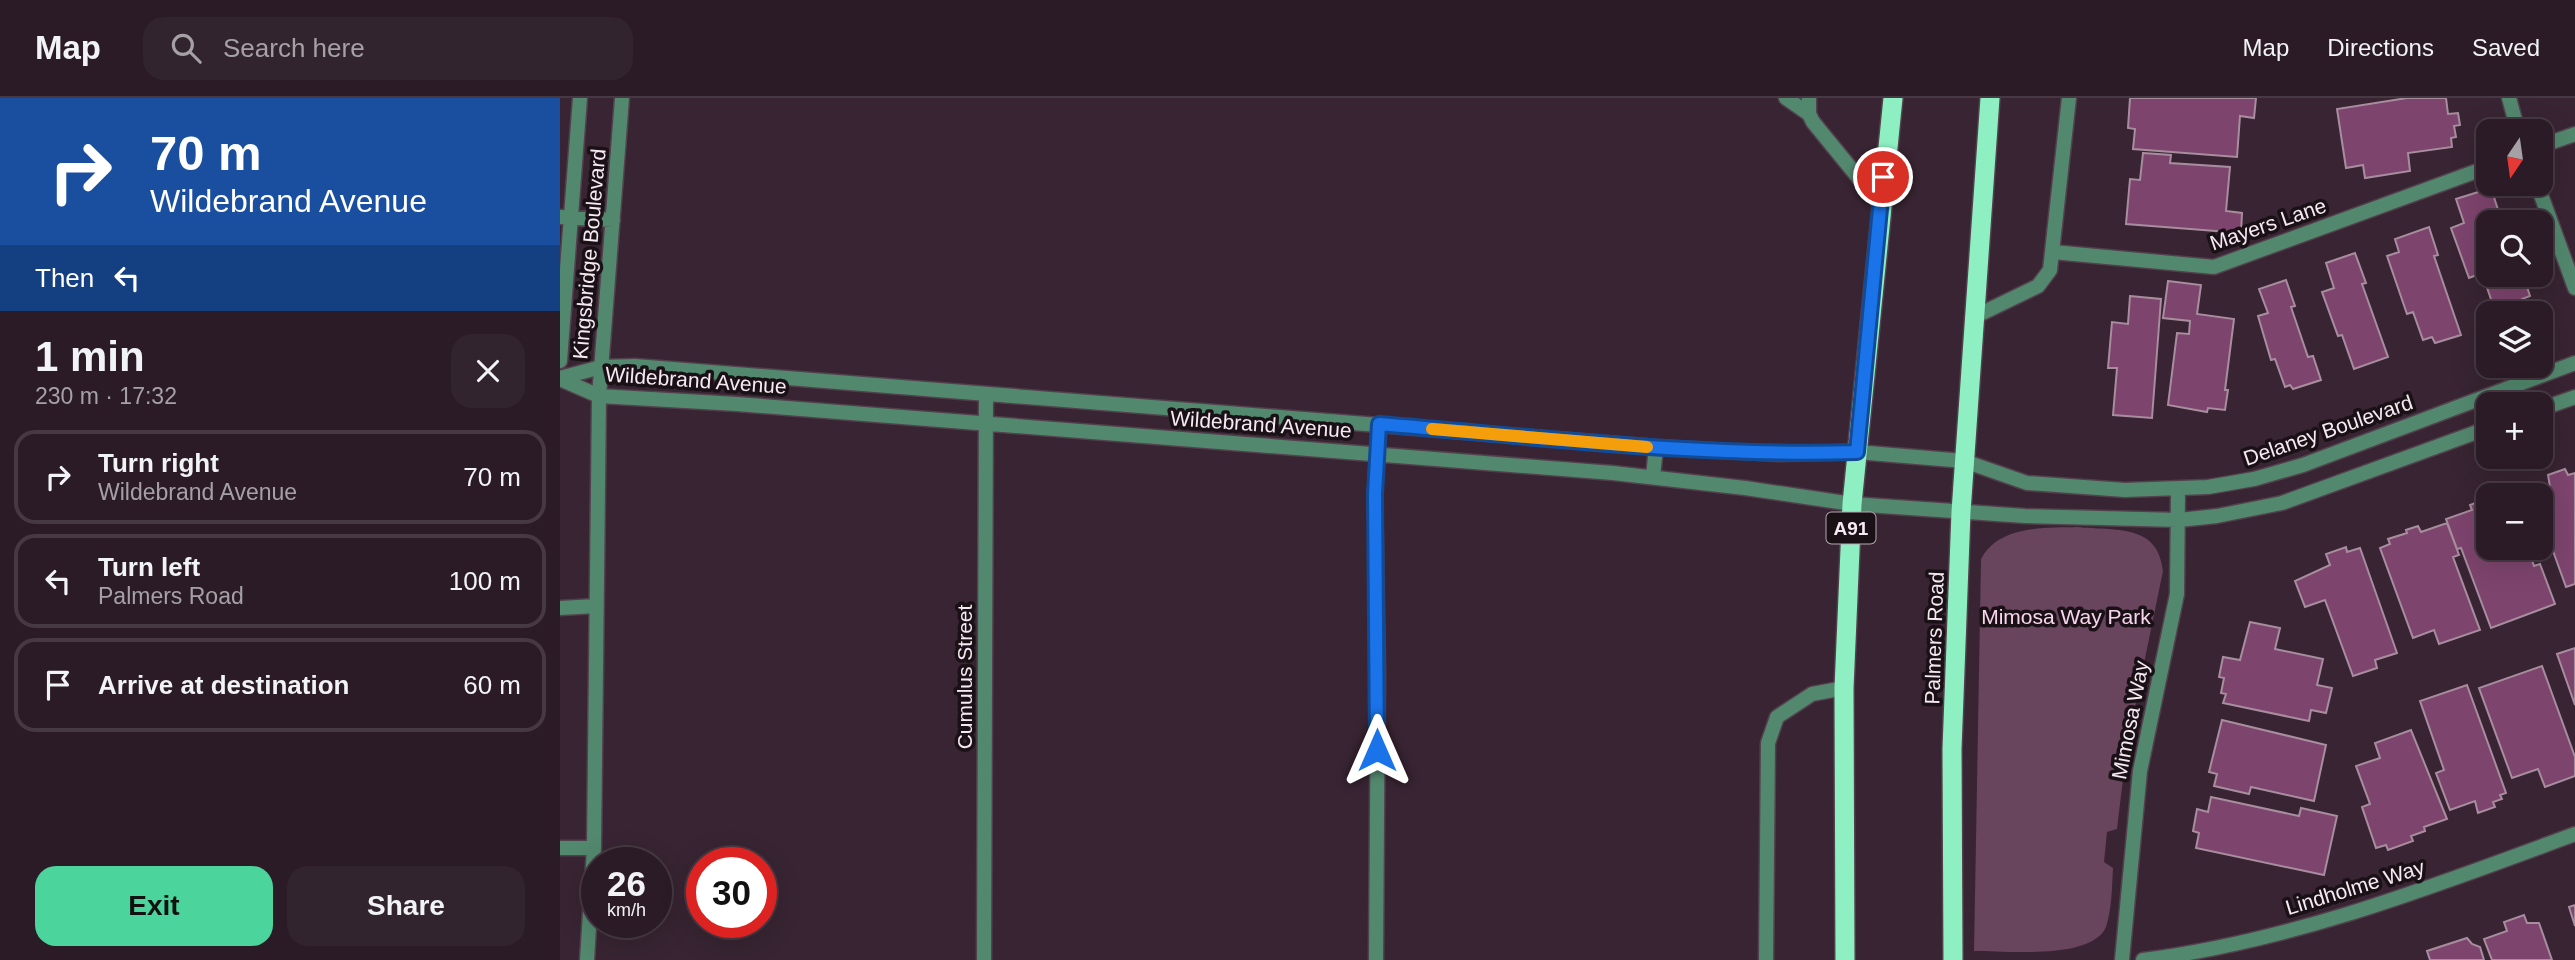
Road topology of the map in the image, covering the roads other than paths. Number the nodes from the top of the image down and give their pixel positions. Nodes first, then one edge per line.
1 (580, 98) edge
2 (622, 98) edge
3 (1786, 98) edge
4 (1809, 98) edge
5 (1893, 98) edge
6 (1990, 98) edge
7 (2069, 98) edge
8 (2509, 98) edge
9 (1809, 114) junction
10 (2515, 119) edge
11 (2575, 134) edge
12 (2553, 142) edge
13 (2476, 171) edge
14 (2541, 196) edge
15 (1880, 204) junction
16 (565, 217) edge
17 (613, 220) junction
18 (2053, 252) junction
19 (2575, 288) edge
20 (1972, 318) junction
21 (560, 361) edge
22 (2575, 363) edge
23 (601, 367) junction
24 (560, 378) edge
25 (986, 394) junction
26 (599, 396) junction
27 (2575, 397) edge
28 (2553, 405) edge
29 (986, 424) junction
30 (1379, 424) junction
31 (2476, 432) edge
32 (1656, 447) junction
33 (1857, 452) junction
34 (1377, 454) junction
35 (1964, 461) junction
36 (1653, 477) junction
37 (2178, 489) junction
38 (1852, 504) junction
39 (1961, 512) junction
40 (2179, 520) junction
41 (596, 607) junction
42 (560, 608) edge
43 (1844, 688) junction
44 (2575, 834) edge
45 (594, 847) edge
46 (560, 848) edge
47 (581, 848) edge
48 (588, 938) edge
49 (587, 960) edge
50 (984, 960) edge
51 (1376, 960) edge
52 (1766, 960) edge
53 (1845, 960) edge
54 (1953, 960) edge
55 (2122, 960) edge
56 (2143, 960) edge

1 - 16 street, Kingsbridge Boulevard
2 - 17 street, Kingsbridge Boulevard
3 - 9 street
4 - 9 street
5 - 15 highway, A91
6 - 20 highway, Palmers Road
7 - 18 street
8 - 10 street
9 - 15 street
11 - 12 street
13 - 18 street, Mayers Lane
14 - 19 street
15 - 33 highway, A91
16 - 17 street
16 - 21 street, Kingsbridge Boulevard
17 - 23 street, Kingsbridge Boulevard
18 - 20 street
20 - 35 highway, Palmers Road
22 - 37 street, Delaney Boulevard
23 - 24 street, Wildebrand Avenue
23 - 25 street, Wildebrand Avenue
23 - 26 street, Kingsbridge Boulevard
24 - 26 street, Wildebrand Avenue
25 - 29 street, Cumulus Street
25 - 30 street, Wildebrand Avenue
26 - 29 street, Wildebrand Avenue
26 - 41 street, Kingsbridge Boulevard
27 - 28 street
29 - 34 street, Wildebrand Avenue
29 - 50 street, Cumulus Street
30 - 32 street, Wildebrand Avenue
30 - 34 street
31 - 40 street
32 - 33 street, Wildebrand Avenue
32 - 36 street
33 - 35 street, Wildebrand Avenue
33 - 38 highway, A91
34 - 36 street, Wildebrand Avenue
34 - 51 street
35 - 37 street, Delaney Boulevard
35 - 39 highway, Palmers Road
36 - 38 street, Wildebrand Avenue
37 - 40 street, Mimosa Way
38 - 39 street, Wildebrand Avenue
38 - 43 highway, A91
39 - 40 street
39 - 54 highway, Palmers Road
40 - 55 street, Mimosa Way
41 - 42 street
41 - 45 street, Kingsbridge Boulevard
43 - 52 street
43 - 53 highway, A91
44 - 56 street, Lindholme Way
46 - 47 street
48 - 49 street, Kingsbridge Boulevard

